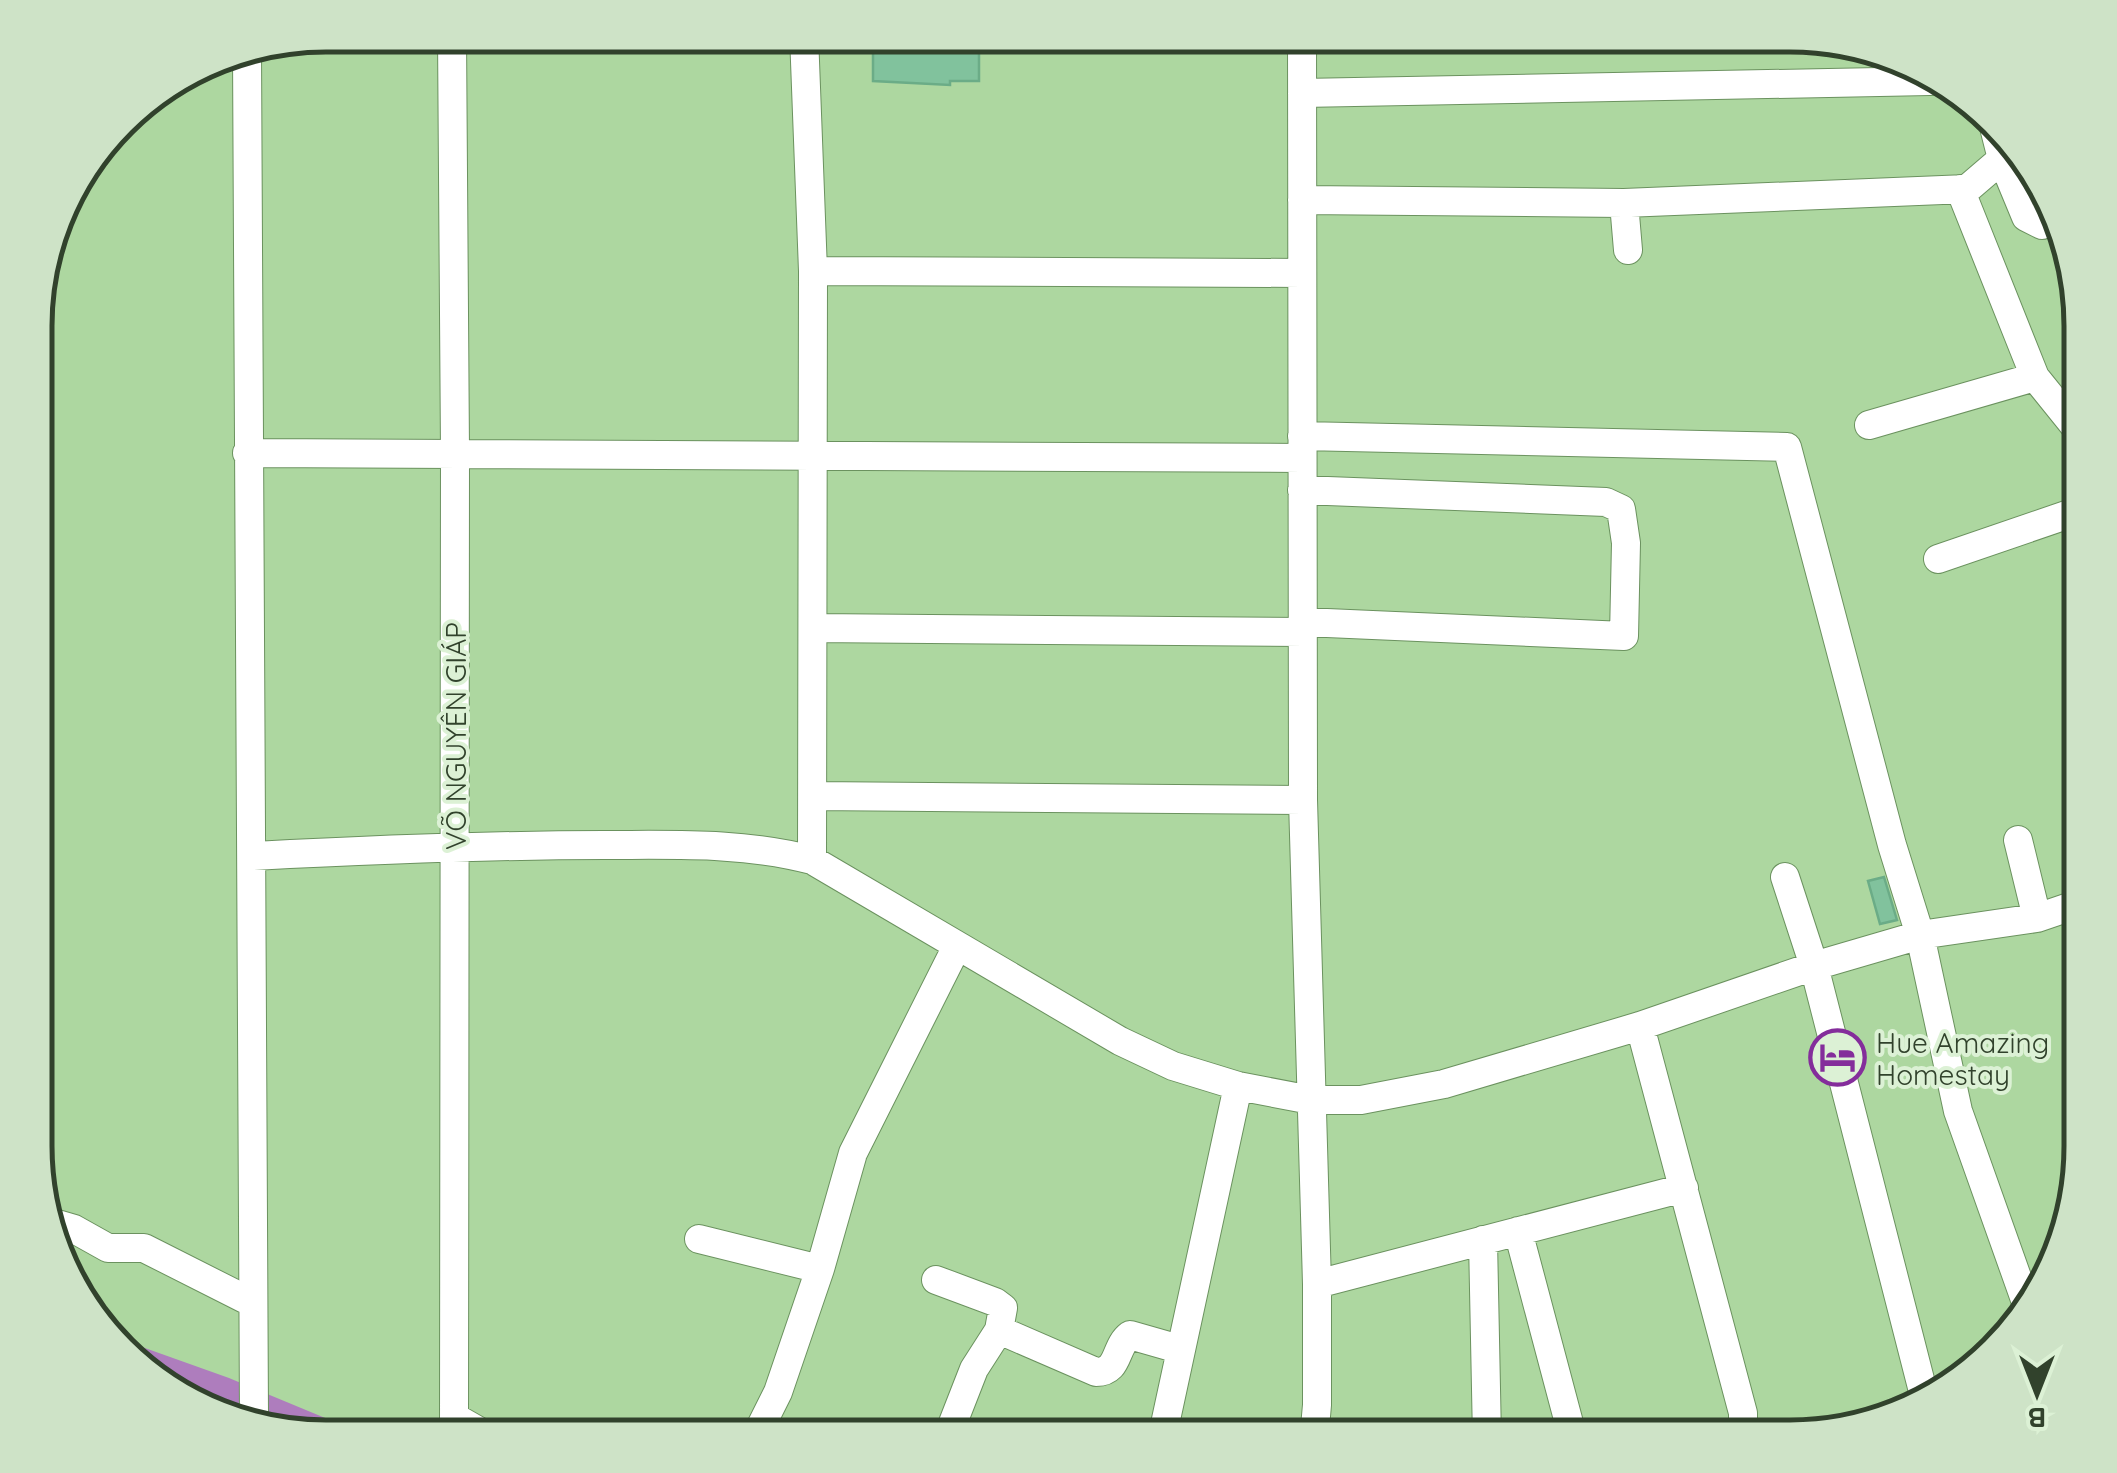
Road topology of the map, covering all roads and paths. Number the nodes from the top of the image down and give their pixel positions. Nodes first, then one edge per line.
1 (452, 52) edge
2 (805, 52) edge
3 (1302, 53) edge
4 (247, 64) edge
5 (1911, 80) edge
6 (1302, 93) junction
7 (1999, 149) edge
8 (2002, 159) junction
9 (1960, 189) junction
10 (1302, 200) junction
11 (1624, 203) junction
12 (2045, 223) edge
13 (1628, 250) dead end
14 (813, 270) junction
15 (1302, 272) junction
16 (2035, 377) junction
17 (2064, 412) edge
18 (1869, 424) dead end
19 (1302, 447) junction
20 (455, 452) junction
21 (248, 453) junction
22 (813, 454) junction
23 (1302, 490) junction
24 (2064, 516) edge
25 (1938, 559) dead end
26 (1304, 627) junction
27 (813, 628) junction
28 (813, 796) junction
29 (1304, 800) junction
30 (2018, 840) dead end
31 (456, 845) junction
32 (252, 856) junction
33 (812, 860) junction
34 (1785, 877) dead end
35 (2064, 909) edge
36 (2037, 918) junction
37 (1920, 935) junction
38 (957, 946) junction
39 (1814, 966) junction
40 (1640, 1026) junction
41 (1238, 1086) junction
42 (1310, 1100) junction
43 (1684, 1188) junction
44 (65, 1227) edge
45 (1518, 1231) junction
46 (698, 1240) dead end
47 (1483, 1240) junction
48 (820, 1270) junction
49 (936, 1280) dead end
50 (1318, 1284) junction
51 (2022, 1292) edge
52 (253, 1303) junction
53 (999, 1330) junction
54 (1179, 1349) junction
55 (1922, 1387) edge
56 (254, 1410) edge
57 (454, 1420) edge
58 (764, 1420) edge
59 (954, 1420) edge
60 (1165, 1420) edge
61 (1316, 1420) edge
62 (1486, 1420) edge
63 (1568, 1420) edge
64 (1743, 1420) edge

1 - 20 street, VÕ NGUYÊN GIÁP
2 - 14 street
3 - 6 street
4 - 21 street
5 - 6 street
6 - 10 street
7 - 8 street
8 - 9 street
8 - 12 street
9 - 11 street
9 - 16 street
10 - 11 street
10 - 15 street
11 - 13 street
14 - 15 street
14 - 22 street
15 - 19 street
16 - 17 street
16 - 18 street
19 - 22 street
19 - 23 street
19 - 37 street
20 - 21 street
20 - 22 street
20 - 31 street, VÕ NGUYÊN GIÁP
21 - 32 street
22 - 27 street
23 - 26 street
23 - 26 street
24 - 25 street
26 - 27 street
26 - 29 street
27 - 28 street
28 - 29 street
28 - 33 street
29 - 42 street
30 - 36 street
31 - 32 street
31 - 33 street
31 - 57 street, VÕ NGUYÊN GIÁP
32 - 52 street
33 - 38 street
34 - 39 street
35 - 36 street
36 - 37 street
37 - 39 street
37 - 51 street
38 - 41 street
38 - 48 street
39 - 40 street
39 - 55 street
40 - 42 street
40 - 43 street
41 - 42 street
41 - 54 street
42 - 50 street
43 - 45 street
43 - 64 street
44 - 52 street
45 - 47 street
45 - 63 street
46 - 48 street
47 - 50 street
47 - 62 street
48 - 58 street
49 - 53 street
50 - 61 street
52 - 56 street
53 - 54 street
53 - 59 street
54 - 60 street

